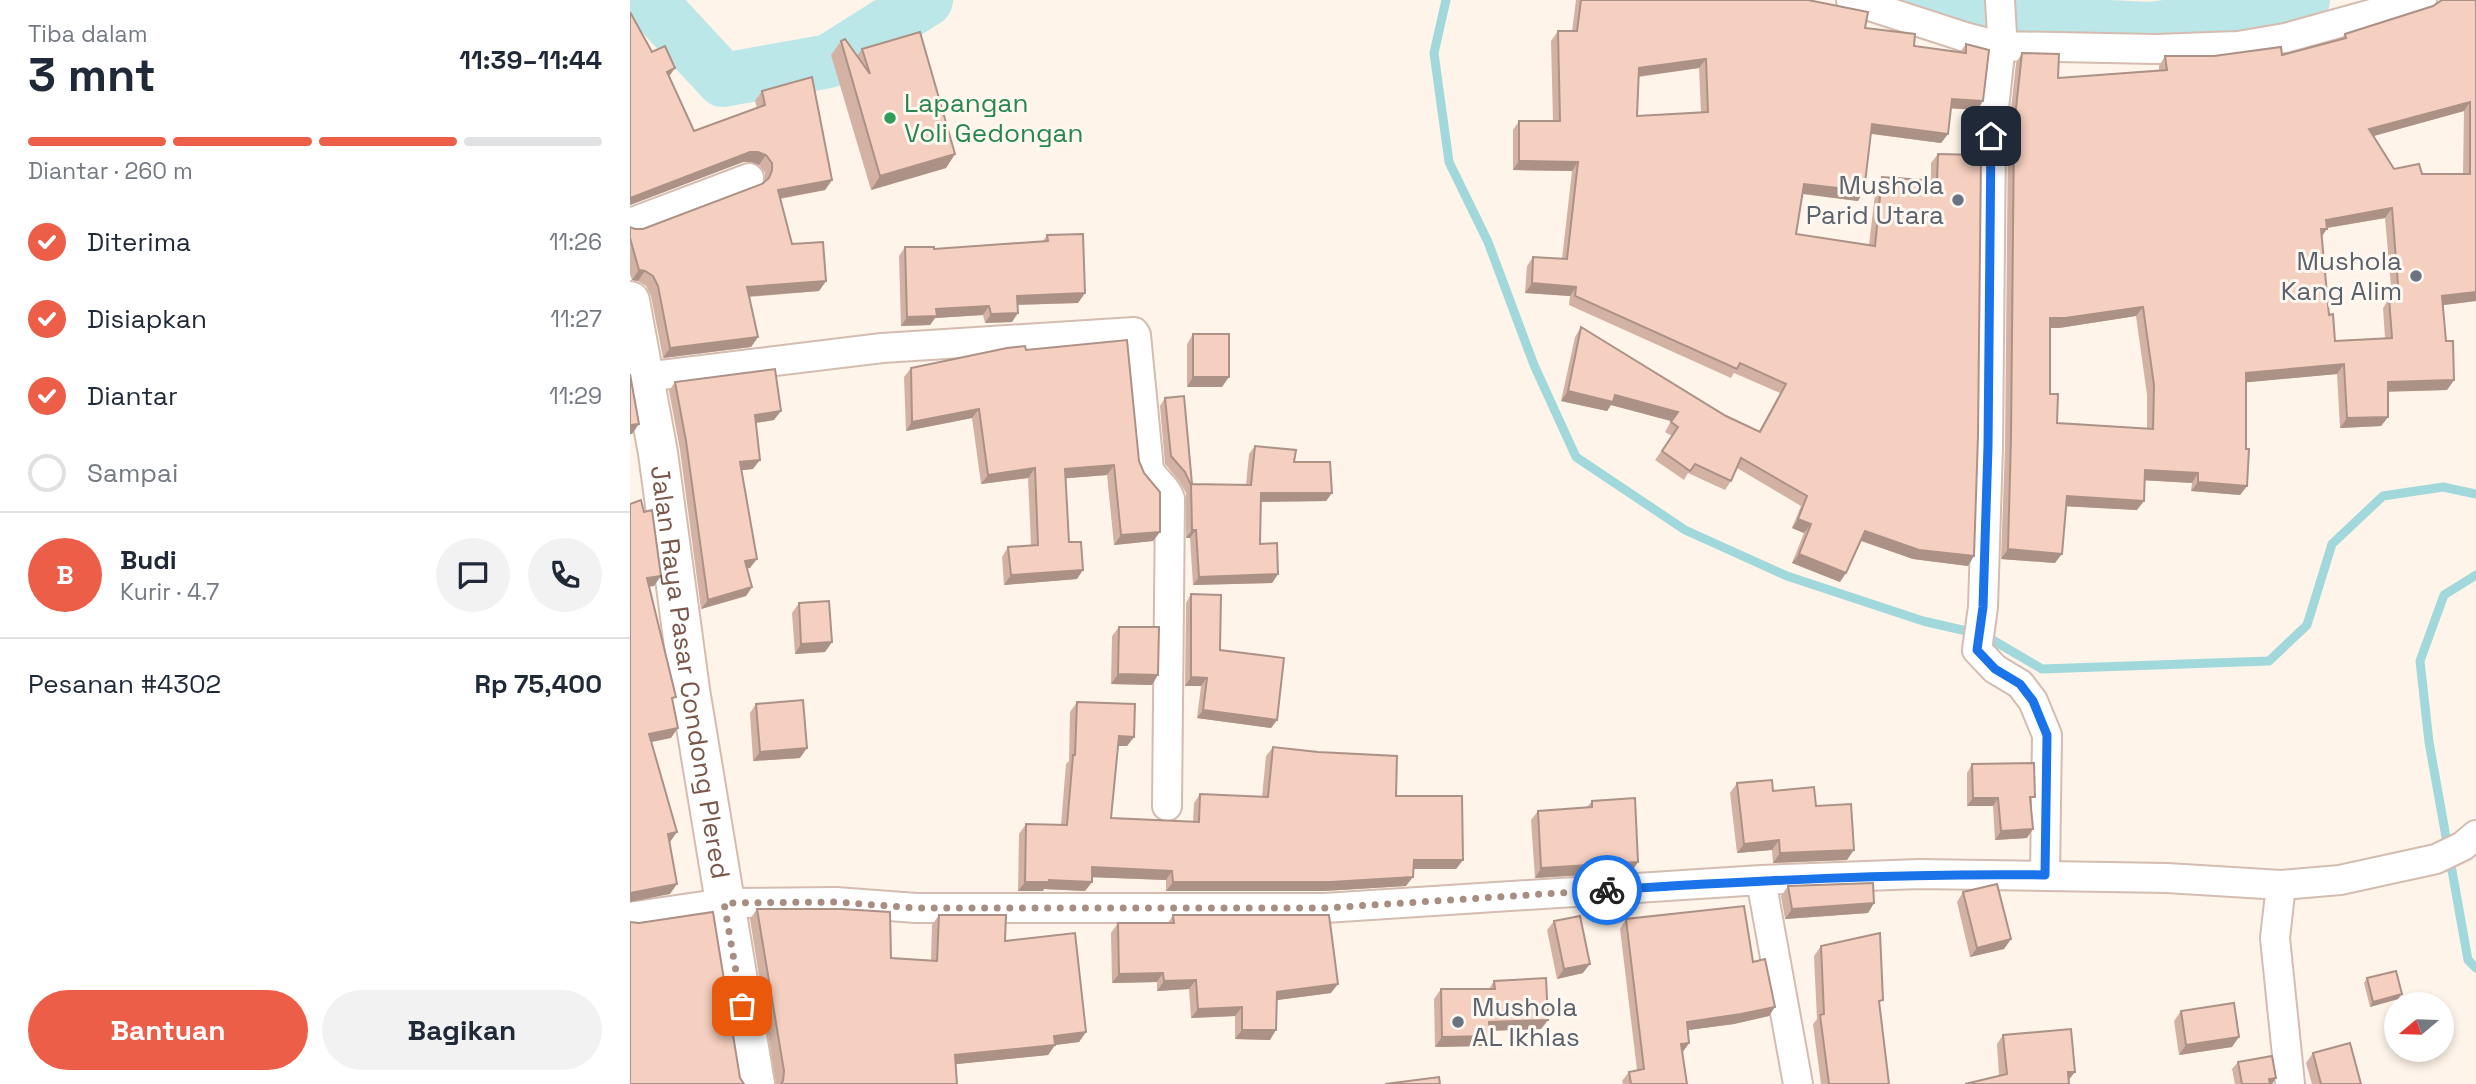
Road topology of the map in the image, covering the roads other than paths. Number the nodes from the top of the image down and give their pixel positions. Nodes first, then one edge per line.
1 (1851, 0) edge
2 (2000, 0) edge
3 (2422, 0) edge
4 (2001, 40) junction
5 (749, 178) dead end
6 (630, 222) edge
7 (630, 302) edge
8 (645, 377) junction
9 (1167, 806) dead end
10 (2470, 840) edge
11 (2045, 875) junction
12 (1761, 880) junction
13 (2281, 886) junction
14 (724, 903) junction
15 (630, 917) edge
16 (755, 1084) edge
17 (1798, 1084) edge
18 (2290, 1084) edge

1 - 4 street
2 - 4 street
3 - 4 street
4 - 11 street
5 - 6 street
7 - 8 street, Jalan Raya Pasar Condong Plered
8 - 9 street
8 - 14 street, Jalan Raya Pasar Condong Plered
10 - 13 street
11 - 12 street
11 - 13 street
12 - 14 street
12 - 17 street
13 - 18 street
14 - 15 street
14 - 16 street, Jalan Raya Pasar Condong Plered

